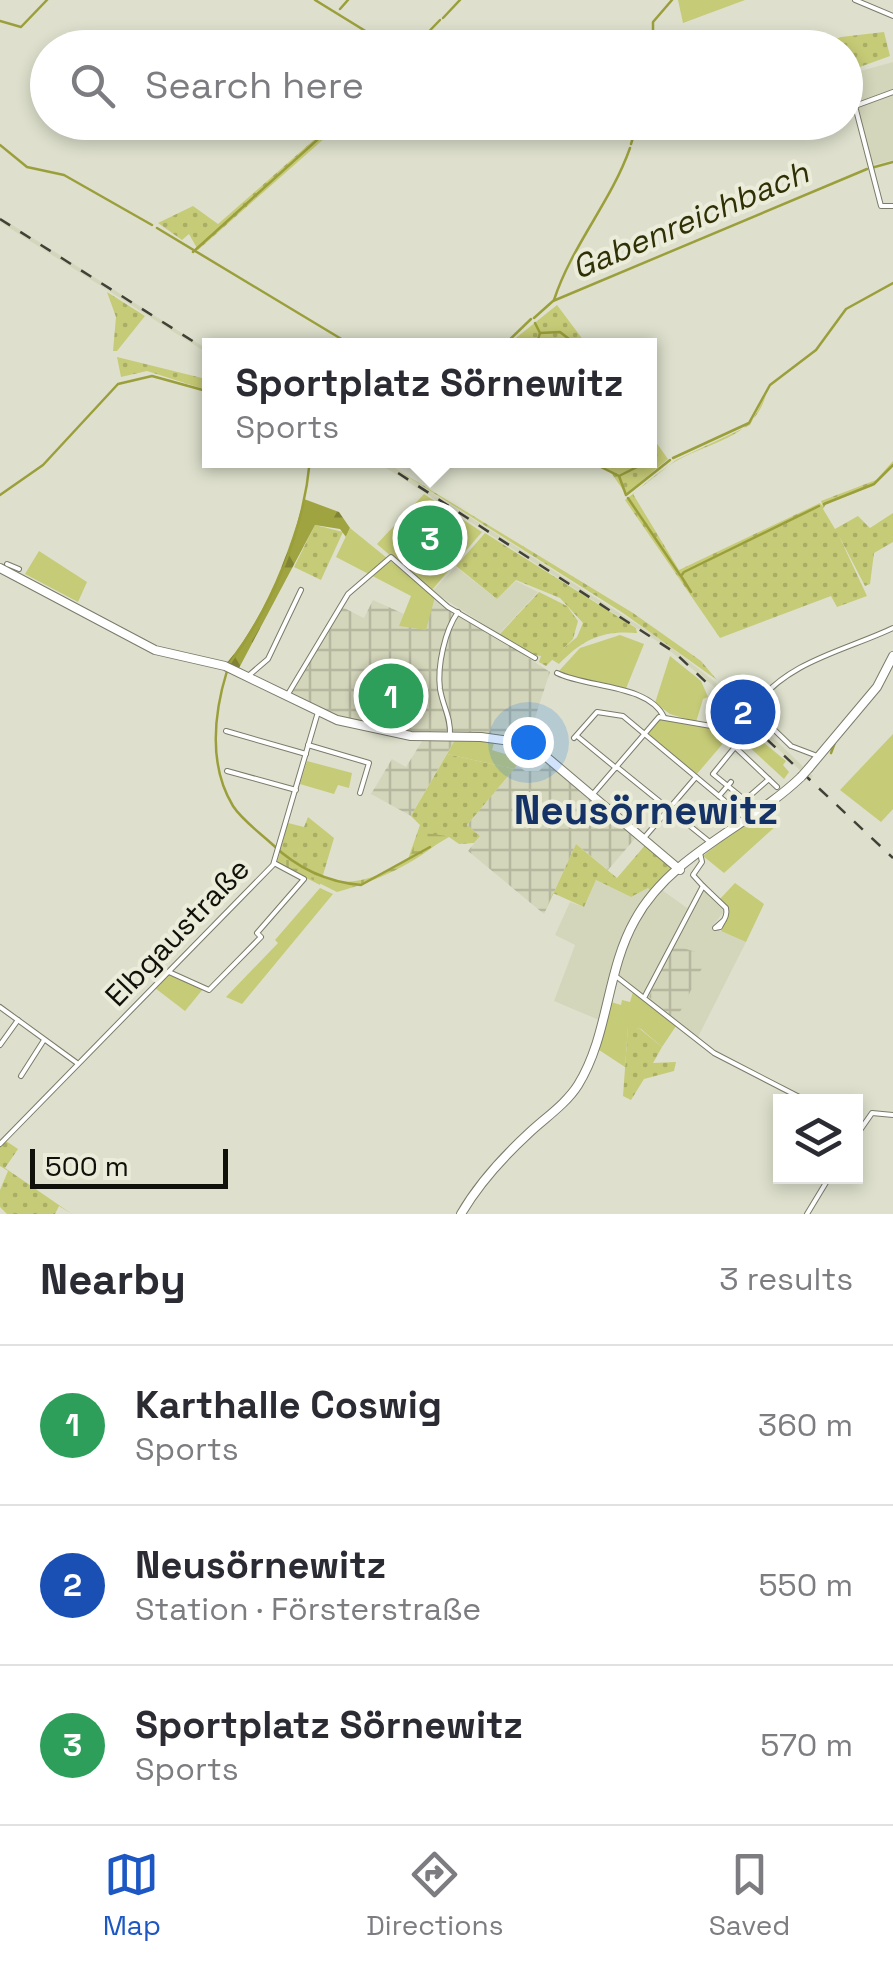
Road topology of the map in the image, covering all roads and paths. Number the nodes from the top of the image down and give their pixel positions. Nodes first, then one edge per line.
1 (855, 0) edge
2 (893, 16) edge
3 (893, 92) edge
4 (863, 103) edge
5 (863, 137) edge
6 (893, 206) edge
7 (10, 568) edge
8 (301, 590) dead end
9 (456, 610) junction
10 (893, 628) edge
11 (893, 656) edge
12 (535, 658) dead end
13 (557, 673) dead end
14 (247, 677) junction
15 (286, 698) junction
16 (318, 712) junction
17 (664, 716) junction
18 (718, 725) dead end
19 (226, 732) dead end
20 (644, 734) junction
21 (450, 736) junction
22 (308, 745) junction
23 (306, 754) junction
24 (820, 757) junction
25 (616, 767) junction
26 (227, 771) dead end
27 (696, 777) junction
28 (768, 779) junction
29 (729, 784) junction
30 (777, 787) dead end
31 (296, 790) junction
32 (360, 793) dead end
33 (593, 794) junction
34 (719, 796) junction
35 (669, 810) junction
36 (744, 817) junction
37 (644, 838) junction
38 (711, 842) junction
39 (701, 855) junction
40 (274, 864) junction
41 (680, 870) junction
42 (703, 886) junction
43 (724, 920) dead end
44 (169, 972) junction
45 (613, 975) junction
46 (644, 996) junction
47 (0, 1007) edge
48 (18, 1020) junction
49 (44, 1040) junction
50 (0, 1046) edge
51 (79, 1064) junction
52 (20, 1076) dead end
53 (793, 1094) edge
54 (893, 1114) edge
55 (863, 1121) edge
56 (0, 1144) edge
57 (825, 1184) edge
58 (461, 1214) edge
59 (806, 1214) edge

1 - 2 street
3 - 4 street
5 - 6 street
7 - 14 street
8 - 14 street
9 - 12 street
9 - 15 street
9 - 21 street
10 - 24 street
11 - 24 street
13 - 17 street
14 - 15 street
15 - 16 street
16 - 21 street
16 - 22 street, Elbgaustraße
17 - 18 street
17 - 20 street
19 - 23 street
20 - 25 street
20 - 25 street
20 - 27 street
21 - 33 street
22 - 23 street, Elbgaustraße
22 - 32 street
23 - 31 street, Elbgaustraße
24 - 36 street, bridge
25 - 33 street
25 - 35 street
26 - 31 street
27 - 34 street
27 - 35 street
28 - 29 street
28 - 29 street
28 - 30 street
29 - 34 street
31 - 40 street, Elbgaustraße
33 - 37 street
34 - 36 street
35 - 37 street
35 - 38 street
36 - 38 street
37 - 41 street
38 - 39 street
39 - 41 street
39 - 42 street
40 - 44 street, Elbgaustraße
40 - 44 street
41 - 45 street
42 - 43 street
42 - 46 street
44 - 51 street, Elbgaustraße
45 - 46 street
45 - 58 street
46 - 53 street
47 - 48 street
48 - 49 street
48 - 50 street
49 - 51 street
49 - 52 street
51 - 56 street, Elbgaustraße
54 - 55 street
57 - 59 street

